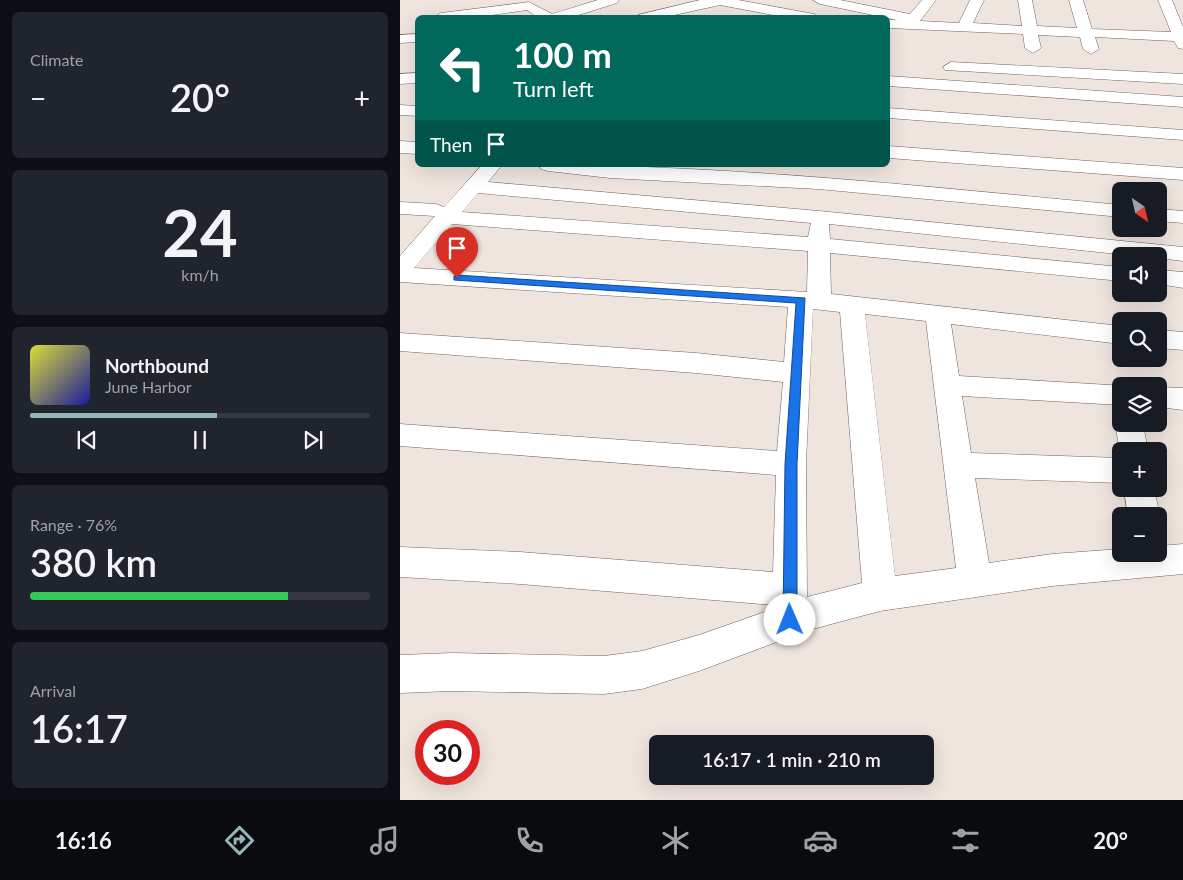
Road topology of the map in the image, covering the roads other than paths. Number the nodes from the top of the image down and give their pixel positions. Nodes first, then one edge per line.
1 (612, 0) edge
2 (719, 0) edge
3 (820, 0) edge
4 (903, 0) edge
5 (929, 0) edge
6 (977, 0) edge
7 (1026, 0) edge
8 (1076, 0) edge
9 (1165, 0) edge
10 (517, 4) edge
11 (636, 9) edge
12 (441, 13) edge
13 (544, 15) edge
14 (563, 15) edge
15 (677, 15) edge
16 (798, 15) edge
17 (874, 15) edge
18 (890, 18) edge
19 (890, 19) edge
20 (890, 19) edge
21 (914, 19) junction
22 (934, 27) junction
23 (964, 28) junction
24 (1031, 31) junction
25 (1085, 33) junction
26 (415, 38) edge
27 (400, 39) edge
28 (1182, 39) edge
29 (937, 66) dead end
30 (1037, 71) junction
31 (1100, 74) junction
32 (415, 78) edge
33 (400, 79) edge
34 (1183, 79) edge
35 (890, 81) edge
36 (1183, 102) edge
37 (400, 110) edge
38 (415, 111) edge
39 (890, 113) edge
40 (1183, 135) edge
41 (400, 147) edge
42 (415, 148) edge
43 (890, 152) edge
44 (475, 167) edge
45 (490, 167) edge
46 (566, 167) edge
47 (819, 174) edge
48 (1183, 174) edge
49 (472, 187) junction
50 (400, 208) edge
51 (1112, 210) edge
52 (440, 214) junction
53 (1168, 215) edge
54 (819, 217) junction
55 (1183, 217) edge
56 (820, 244) junction
57 (400, 253) edge
58 (1183, 254) edge
59 (400, 270) edge
60 (1112, 273) edge
61 (400, 275) edge
62 (1167, 278) edge
63 (1183, 280) edge
64 (810, 301) junction
65 (852, 305) junction
66 (937, 314) junction
67 (1112, 334) edge
68 (1167, 340) edge
69 (1183, 341) edge
70 (400, 342) edge
71 (795, 374) junction
72 (947, 385) junction
73 (1112, 394) edge
74 (1167, 397) edge
75 (1183, 398) edge
76 (400, 435) edge
77 (791, 464) junction
78 (959, 465) junction
79 (1112, 470) edge
80 (400, 562) edge
81 (1125, 562) edge
82 (975, 581) junction
83 (880, 595) junction
84 (790, 605) junction
85 (400, 674) edge

1 - 14 street
2 - 11 street
2 - 15 street
2 - 16 street
3 - 17 street
4 - 18 street
5 - 21 street
6 - 23 street
7 - 24 street
8 - 25 street
9 - 28 street
10 - 12 street
10 - 13 street
19 - 21 street
20 - 22 street
21 - 22 street
22 - 23 street
23 - 24 street
24 - 25 street
24 - 30 street
25 - 28 street
25 - 31 street
26 - 27 street
29 - 30 street
30 - 31 street
31 - 34 street
32 - 33 street
35 - 36 street
37 - 38 street
39 - 40 street
41 - 42 street
43 - 48 street
44 - 52 street
45 - 49 street
46 - 47 street
47 - 51 street
47 - 54 street
49 - 52 street
49 - 54 street
50 - 52 street
52 - 56 street
52 - 57 street
52 - 59 street
53 - 55 street
54 - 56 street
54 - 58 street
56 - 60 street
56 - 64 street
61 - 64 street
62 - 63 street
64 - 65 street
64 - 71 street
65 - 66 street
65 - 83 street
66 - 67 street
66 - 72 street
68 - 69 street
70 - 71 street
71 - 77 street
72 - 73 street
72 - 78 street
74 - 75 street
76 - 77 street
77 - 84 street
78 - 79 street
78 - 82 street
80 - 84 street
81 - 82 street
82 - 83 street
83 - 84 street
84 - 85 street

